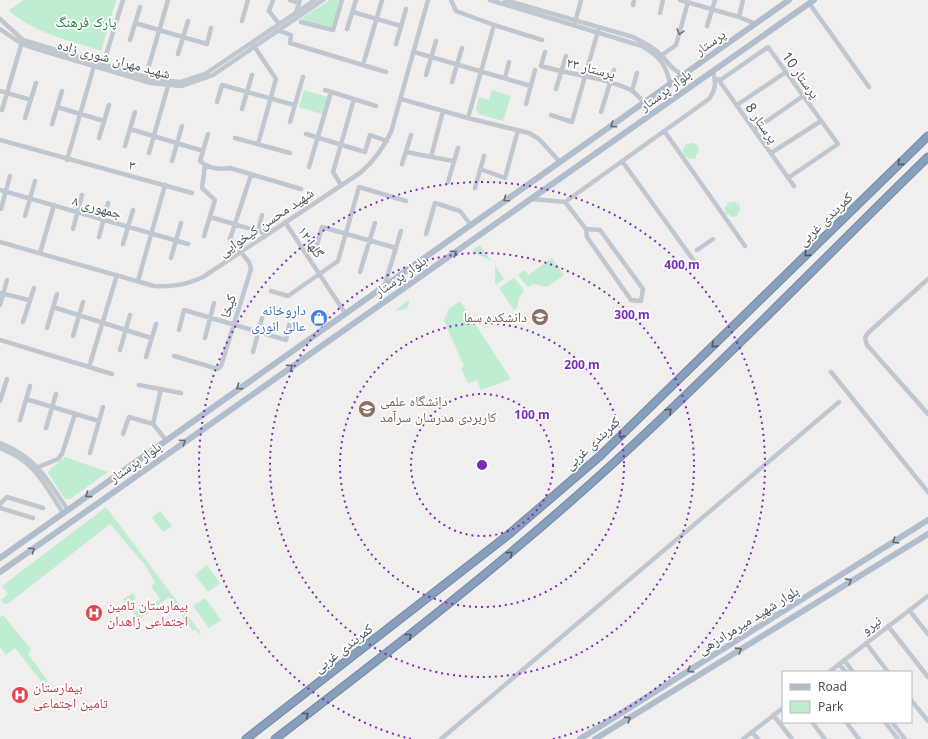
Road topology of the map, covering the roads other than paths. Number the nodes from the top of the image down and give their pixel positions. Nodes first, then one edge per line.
1 (123, 0) edge
2 (168, 0) edge
3 (248, 0) edge
4 (273, 0) edge
5 (290, 0) edge
6 (315, 0) edge
7 (323, 0) edge
8 (342, 0) edge
9 (356, 0) edge
10 (382, 0) edge
11 (428, 0) edge
12 (451, 0) edge
13 (490, 0) edge
14 (581, 0) edge
15 (663, 0) edge
16 (680, 0) edge
17 (714, 0) edge
18 (743, 0) edge
19 (789, 0) edge
20 (299, 1) edge
21 (507, 1) edge
22 (688, 2) junction
23 (812, 2) edge
24 (140, 7) dead end
25 (406, 9) dead end
26 (712, 9) junction
27 (352, 12) junction
28 (660, 12) dead end
29 (296, 13) junction
30 (739, 17) junction
31 (0, 19) edge
32 (377, 19) junction
33 (188, 21) dead end
34 (242, 21) dead end
35 (301, 22) dead end
36 (575, 22) junction
37 (135, 23) junction
38 (279, 24) junction
39 (756, 24) junction
40 (494, 25) junction
41 (401, 26) junction
42 (707, 26) dead end
43 (212, 28) dead end
44 (0, 29) edge
45 (347, 29) dead end
46 (159, 30) junction
47 (277, 30) junction
48 (598, 31) junction
49 (183, 37) junction
50 (130, 40) dead end
51 (542, 40) dead end
52 (436, 41) dead end
53 (22, 42) junction
54 (396, 44) dead end
55 (254, 46) junction
56 (462, 48) dead end
57 (414, 52) junction
58 (545, 52) dead end
59 (178, 54) dead end
60 (662, 55) junction
61 (566, 56) dead end
62 (432, 57) junction
63 (509, 62) dead end
64 (458, 64) junction
65 (103, 65) junction
66 (363, 65) junction
67 (94, 66) junction
68 (535, 70) dead end
69 (614, 70) dead end
70 (481, 71) junction
71 (713, 71) junction
72 (386, 72) dead end
73 (561, 72) junction
74 (786, 72) junction
75 (638, 73) dead end
76 (252, 75) dead end
77 (426, 75) dead end
78 (684, 75) junction
79 (586, 76) junction
80 (303, 77) dead end
81 (505, 78) junction
82 (145, 79) junction
83 (720, 81) junction
84 (452, 82) dead end
85 (36, 83) dead end
86 (610, 83) junction
87 (670, 85) junction
88 (168, 86) junction
89 (531, 86) junction
90 (869, 87) dead end
91 (556, 89) dead end
92 (325, 90) dead end
93 (0, 91) edge
94 (62, 91) dead end
95 (632, 91) junction
96 (247, 92) junction
97 (331, 92) junction
98 (7, 93) junction
99 (803, 96) junction
100 (270, 98) junction
101 (354, 99) junction
102 (401, 99) junction
103 (31, 100) junction
104 (217, 102) dead end
105 (645, 103) junction
106 (526, 104) dead end
107 (109, 105) dead end
108 (294, 105) junction
109 (737, 105) junction
110 (376, 106) dead end
111 (57, 108) junction
112 (242, 109) dead end
113 (2, 110) dead end
114 (443, 111) junction
115 (135, 112) dead end
116 (601, 112) dead end
117 (80, 114) junction
118 (551, 115) dead end
119 (25, 118) dead end
120 (468, 118) junction
121 (104, 121) junction
122 (821, 121) junction
123 (290, 122) dead end
124 (52, 124) dead end
125 (182, 126) dead end
126 (130, 129) junction
127 (518, 130) junction
128 (754, 130) junction
129 (665, 132) junction
130 (208, 134) dead end
131 (306, 134) dead end
132 (411, 135) dead end
133 (154, 136) junction
134 (928, 136) edge
135 (99, 138) dead end
136 (235, 138) dead end
137 (317, 138) junction
138 (0, 140) edge
139 (387, 141) junction
140 (177, 143) junction
141 (258, 144) junction
142 (341, 145) junction
143 (125, 146) dead end
144 (458, 148) dead end
145 (203, 150) junction
146 (406, 152) junction
147 (149, 153) dead end
148 (290, 153) dead end
149 (771, 153) junction
150 (484, 156) dead end
151 (431, 157) junction
152 (928, 157) edge
153 (67, 160) junction
154 (172, 161) dead end
155 (559, 161) junction
156 (622, 161) junction
157 (454, 162) junction
158 (402, 164) dead end
159 (205, 166) junction
160 (309, 167) dead end
161 (480, 169) junction
162 (251, 175) junction
163 (10, 176) dead end
164 (788, 178) junction
165 (35, 182) dead end
166 (448, 182) dead end
167 (165, 185) junction
168 (341, 185) junction
169 (794, 186) dead end
170 (475, 188) dead end
171 (301, 189) dead end
172 (0, 190) edge
173 (6, 192) junction
174 (192, 193) dead end
175 (82, 195) dead end
176 (30, 199) junction
177 (532, 199) junction
178 (406, 201) dead end
179 (565, 202) junction
180 (108, 203) dead end
181 (54, 205) junction
182 (1, 209) edge
183 (133, 210) dead end
184 (77, 212) junction
185 (262, 215) dead end
186 (25, 216) dead end
187 (210, 217) junction
188 (104, 220) junction
189 (284, 222) junction
190 (181, 223) dead end
191 (234, 224) junction
192 (375, 224) dead end
193 (470, 224) junction
194 (128, 227) junction
195 (586, 229) junction
196 (73, 230) dead end
197 (258, 231) junction
198 (401, 231) dead end
199 (152, 234) junction
200 (268, 234) junction
201 (345, 234) junction
202 (426, 234) dead end
203 (204, 236) dead end
204 (99, 237) dead end
205 (712, 239) dead end
206 (176, 241) junction
207 (369, 241) junction
208 (0, 242) edge
209 (123, 244) dead end
210 (188, 244) dead end
211 (317, 244) dead end
212 (745, 246) dead end
213 (396, 248) junction
214 (697, 250) dead end
215 (241, 252) junction
216 (40, 253) junction
217 (171, 258) dead end
218 (694, 261) dead end
219 (360, 272) dead end
220 (319, 274) junction
221 (117, 275) junction
222 (928, 279) edge
223 (7, 280) dead end
224 (138, 281) junction
225 (385, 284) junction
226 (34, 288) dead end
227 (271, 291) dead end
228 (2, 293) edge
229 (57, 294) dead end
230 (29, 300) junction
231 (83, 302) dead end
232 (214, 303) dead end
233 (0, 305) edge
234 (53, 307) junction
235 (345, 313) junction
236 (78, 315) junction
237 (130, 315) dead end
238 (210, 317) junction
239 (262, 318) dead end
240 (23, 322) dead end
241 (102, 323) junction
242 (234, 323) junction
243 (156, 324) dead end
244 (289, 325) dead end
245 (324, 327) junction
246 (47, 328) dead end
247 (125, 330) junction
248 (179, 330) dead end
249 (258, 331) junction
250 (73, 336) dead end
251 (151, 338) junction
252 (205, 338) dead end
253 (332, 338) junction
254 (0, 340) edge
255 (120, 350) dead end
256 (253, 352) dead end
257 (174, 356) dead end
258 (146, 357) dead end
259 (89, 367) junction
260 (831, 372) dead end
261 (112, 374) dead end
262 (7, 379) dead end
263 (139, 385) dead end
264 (30, 386) dead end
265 (161, 389) junction
266 (1, 392) edge
267 (181, 392) dead end
268 (56, 394) dead end
269 (26, 400) junction
270 (0, 401) edge
271 (839, 402) dead end
272 (52, 407) junction
273 (103, 407) dead end
274 (75, 414) junction
275 (928, 414) edge
276 (20, 420) dead end
277 (99, 421) junction
278 (153, 424) junction
279 (46, 428) dead end
280 (123, 434) dead end
281 (166, 440) junction
282 (0, 442) edge
283 (0, 448) edge
284 (90, 453) dead end
285 (38, 467) junction
286 (928, 492) edge
287 (0, 504) edge
288 (0, 508) edge
289 (43, 508) dead end
290 (66, 512) junction
291 (33, 518) dead end
292 (928, 520) edge
293 (928, 534) edge
294 (0, 558) edge
295 (0, 572) edge
296 (928, 596) edge
297 (909, 610) junction
298 (888, 626) junction
299 (928, 634) edge
300 (866, 644) junction
301 (844, 660) junction
302 (839, 664) junction
303 (830, 671) edge
304 (845, 671) edge
305 (852, 671) edge
306 (887, 671) edge
307 (928, 677) edge
308 (912, 701) edge
309 (782, 709) edge
310 (773, 715) junction
311 (928, 721) edge
312 (813, 723) edge
313 (847, 723) edge
314 (886, 723) edge
315 (893, 723) edge
316 (752, 732) junction
317 (246, 739) edge
318 (275, 739) edge
319 (442, 739) edge
320 (580, 739) edge
321 (595, 739) edge
322 (743, 739) edge
323 (758, 739) edge
324 (792, 739) edge
325 (825, 739) edge
326 (859, 739) edge
327 (898, 739) edge
328 (905, 739) edge

1 - 65 street
2 - 46 street
3 - 34 street
4 - 38 street
5 - 20 street
6 - 29 street, شهید مهران شوری زاده
7 - 47 street, شهید مهران شوری زاده
8 - 35 street
9 - 27 street
10 - 32 street
11 - 57 street, شهید محسن کیخوایی
12 - 40 street
13 - 21 street
14 - 36 street
15 - 28 street
16 - 22 street
17 - 26 street
18 - 30 street
19 - 39 main road, پرستار
20 - 29 street
21 - 36 street
22 - 26 street
22 -> 60 street
23 - 71 main road, بلوار پرستار
23 - 90 street
24 - 37 street
25 - 41 street
26 - 30 street
26 - 42 street
27 - 32 street
27 - 45 street
29 - 38 street, شهید مهران شوری زاده
30 - 39 street
31 - 53 street, شهید مهران شوری زاده
32 - 41 street
32 - 66 street
33 - 49 street
36 - 48 street
36 - 60 street
37 - 46 street
37 - 50 street
38 - 82 street, شهید مهران شوری زاده
39 - 78 main road, پرستار
40 - 51 street
40 - 70 street
41 - 54 street
43 - 49 street
44 - 53 street, شهید مهران شوری زاده
46 - 49 street
46 - 82 street
47 - 55 street, شهید مهران شوری زاده
47 - 66 street
48 - 79 street
48 - 87 street
49 - 59 street
52 - 62 street
53 - 65 street, شهید مهران شوری زاده
53 - 67 street, شهید مهران شوری زاده
53 - 98 street
55 - 88 street, شهید مهران شوری زاده
55 - 100 street
56 - 64 street
57 - 62 street
57 - 102 street, شهید محسن کیخوایی
58 - 73 street, پرستار ۲۳
60 - 78 street
61 - 73 street
62 - 64 street
62 - 77 street
63 - 81 street
64 - 70 street
64 - 84 street
65 - 82 street, شهید مهران شوری زاده
66 - 72 street
67 - 82 street, شهید مهران شوری زاده
67 - 117 street
68 - 89 street
69 - 86 street
70 - 81 street
70 - 120 street
71 - 83 street, پرستار 8
71 - 129 street
71 - 177 main road, بلوار پرستار
73 - 79 street, پرستار ۲۳
73 - 91 street
74 - 83 street, پرستار 10
74 - 99 street, پرستار 10
74 - 109 street
75 - 95 street
76 - 96 street
78 - 87 main road, پرستار
79 - 86 street, پرستار ۲۳
79 - 118 street
80 - 108 street
81 - 89 street
82 - 88 street, شهید مهران شوری زاده
83 - 109 street, پرستار 8
85 - 103 street
86 - 95 street, پرستار ۲۳
86 - 116 street
87 - 105 main road, پرستار
88 - 133 street
89 - 106 street
92 - 97 street
93 - 98 street
94 - 111 street
95 - 105 street, پرستار ۲۳
96 - 100 street
96 - 104 street
96 - 112 street
97 - 101 street
97 - 137 street
98 - 103 street
98 - 113 street
99 - 122 street, پرستار 10
99 - 128 street
100 - 108 street
100 - 141 street
101 - 110 street
101 - 142 street
102 - 114 street
102 - 139 street, شهید محسن کیخوایی
103 - 119 street
105 -> 155 main road, بلوار پرستار
107 - 121 street
108 - 123 street
109 - 128 street, پرستار 8
111 - 117 street
111 - 124 street
114 - 120 street
114 - 151 street
115 - 126 street
117 - 121 street
117 - 153 street
120 - 127 street
121 - 135 street
122 - 149 street
122 - 164 street, پرستار 10
125 - 140 street
126 - 133 street
126 - 143 street
127 - 155 street
127 - 161 street
128 - 149 street, پرستار 8
129 - 156 street
129 - 212 street
130 - 145 street
131 - 137 street
132 - 146 street
133 - 140 street
133 - 147 street
134 -> 317 highway, کمربندی غربی
136 - 141 street
137 - 142 street
137 - 160 street
138 - 153 street, ۳
139 - 142 street
139 - 168 street, شهید محسن کیخوایی
140 - 145 street
140 - 154 street
141 - 148 street
142 - 168 street
144 - 157 street
145 - 159 street
146 - 151 street
146 - 158 street
149 - 164 street, پرستار 8
150 - 161 street
151 - 157 street
318 -> 152 highway, کمربندی غربی
153 - 167 street, ۳
155 -> 193 main road, بلوار پرستار
156 - 179 street
156 - 218 street
157 - 166 street
159 - 162 street
159 - 187 street
161 - 170 street
162 - 171 street
162 - 191 street
163 - 173 street
164 - 169 street, پرستار 8
165 - 176 street
167 - 174 street, ۳
167 - 199 street
168 - 189 street, شهید محسن کیخوایی
172 - 173 street, جمهوری ۸
173 - 176 street, جمهوری ۸
173 - 182 street
175 - 184 street
176 - 181 street, جمهوری ۸
176 - 186 street
177 - 179 street
253 -> 177 main road, بلوار پرستار
178 - 201 street
179 - 195 street
180 - 188 street
181 - 184 street, جمهوری ۸
181 - 216 street
183 - 194 street
184 - 188 street, جمهوری ۸
184 - 196 street
185 - 197 street
187 - 191 street
187 - 203 street
188 - 194 street, جمهوری ۸
188 - 204 street
189 - 200 street, شهید محسن کیخوایی
189 - 220 street, گلها ۱۲
190 - 206 street
191 - 197 street
191 - 215 street, کیخا
192 - 207 street
193 - 202 street
193 - 225 main road, بلوار پرستار
194 - 199 street, جمهوری ۸
194 - 209 street
195 - 195 street
197 - 200 street
198 - 213 street
199 - 206 street, جمهوری ۸
199 - 224 street
200 - 215 street, شهید محسن کیخوایی
201 - 207 street
201 - 211 street
201 - 220 street
205 - 214 street
206 - 210 street, جمهوری ۸
206 - 217 street
207 - 213 street
207 - 219 street
208 - 216 street, شهید محسن کیخوایی
213 - 225 street
215 - 224 street, شهید محسن کیخوایی
215 - 242 street, کیخا
216 - 221 street, شهید محسن کیخوایی
220 - 227 street
220 - 235 street, گلها ۱۲
221 - 224 street, شهید محسن کیخوایی
221 - 241 street
222 - 275 street
223 - 228 street
225 - 235 main road, بلوار پرستار
226 - 230 street
228 - 230 street
228 - 233 street
229 - 234 street
230 - 240 street
231 - 236 street
232 - 238 street
234 - 236 street
234 - 246 street
235 - 245 main road, بلوار پرستار
236 - 241 street
236 - 250 street
237 - 247 street
238 - 242 street
238 - 248 street
238 - 252 street
239 - 249 street
241 - 247 street
241 - 259 street
242 - 249 street
242 - 257 street, کیخا
243 - 251 street
244 - 249 street
245 - 253 main road
245 -> 281 main road, بلوار پرستار
247 - 251 street
247 - 255 street
249 - 256 street
251 - 258 street
295 -> 253 main road, بلوار پرستار
254 - 259 street
259 - 261 street
260 - 286 street
262 - 266 street
263 - 265 street
264 - 269 street
265 - 267 street
265 - 278 street
266 - 270 street
268 - 272 street
269 - 272 street
269 - 276 street
271 - 319 street
272 - 274 street
272 - 279 street
273 - 277 street
274 - 277 street
274 - 285 street
277 - 284 street
278 - 280 street
278 - 281 street
281 -> 290 main road, بلوار پرستار
282 - 285 street
283 - 285 street
285 - 290 street
287 - 289 street
288 - 291 street
290 - 294 main road, بلوار پرستار
292 -> 320 main road, بلوار شهید میرمرادزهی
321 -> 293 main road, بلوار شهید میرمرادزهی
296 - 297 street, نیرو
297 - 298 street, نیرو
297 - 299 street
298 - 300 street, نیرو
298 - 307 street
300 - 301 street, نیرو
300 - 306 street
301 - 302 street, نیرو
301 - 305 street
302 - 303 street, نیرو
302 - 304 street
308 - 311 street
309 - 310 street
310 - 316 street
310 - 324 street
312 - 325 street
313 - 326 street
314 - 327 street
315 - 328 street
316 - 322 street
316 - 323 street

